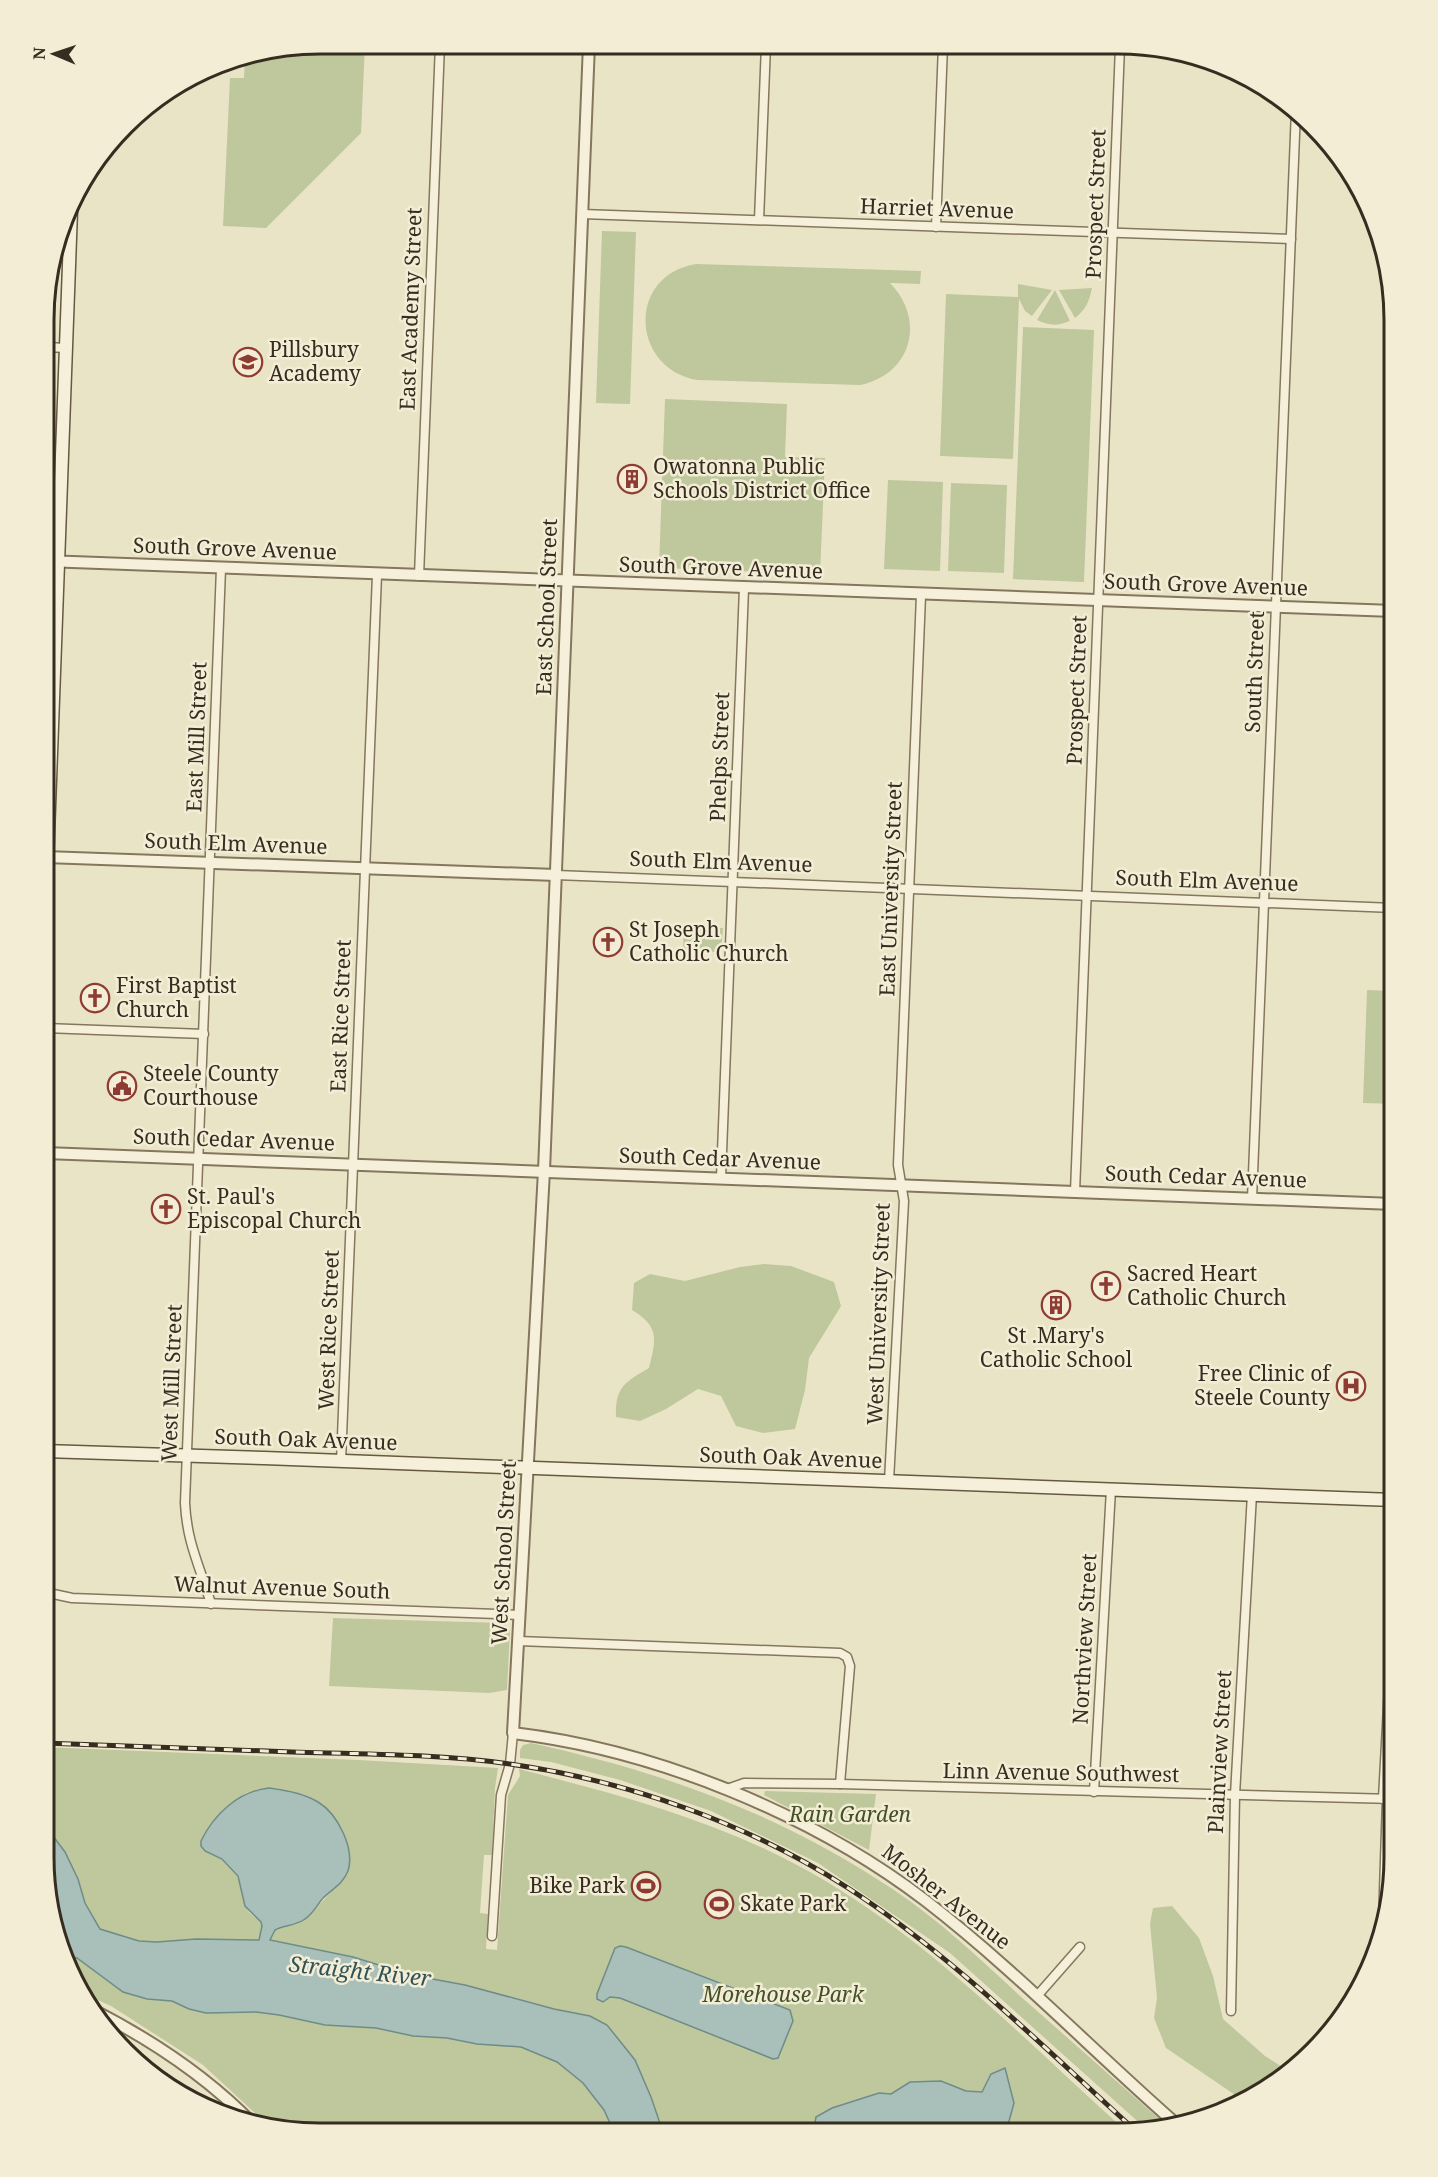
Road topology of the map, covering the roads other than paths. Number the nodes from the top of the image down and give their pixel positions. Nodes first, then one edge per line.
1 (440, 54) edge
2 (589, 54) edge
3 (766, 54) edge
4 (943, 54) edge
5 (1120, 54) edge
6 (1296, 122) edge
7 (582, 214) junction
8 (759, 220) junction
9 (936, 226) junction
10 (69, 230) edge
11 (1113, 233) junction
12 (1291, 239) junction
13 (54, 347) edge
14 (66, 348) junction
15 (54, 531) edge
16 (54, 562) edge
17 (221, 568) junction
18 (376, 574) junction
19 (419, 576) junction
20 (567, 582) junction
21 (744, 588) junction
22 (921, 595) junction
23 (1098, 601) junction
24 (1276, 606) junction
25 (1384, 611) edge
26 (54, 857) edge
27 (211, 863) junction
28 (365, 868) junction
29 (556, 875) junction
30 (733, 882) junction
31 (909, 889) junction
32 (1086, 896) junction
33 (1264, 903) junction
34 (1384, 908) edge
35 (54, 1028) edge
36 (204, 1034) junction
37 (54, 1153) edge
38 (198, 1159) junction
39 (354, 1164) junction
40 (544, 1172) junction
41 (721, 1178) junction
42 (900, 1185) junction
43 (1075, 1192) junction
44 (1252, 1199) junction
45 (1384, 1204) edge
46 (54, 1451) edge
47 (187, 1455) junction
48 (341, 1461) junction
49 (528, 1468) junction
50 (889, 1481) junction
51 (1111, 1489) junction
52 (1252, 1494) junction
53 (1384, 1500) edge
54 (54, 1594) edge
55 (211, 1604) junction
56 (520, 1615) junction
57 (518, 1641) junction
58 (513, 1733) junction
59 (840, 1784) junction
60 (727, 1789) junction
61 (1094, 1792) junction
62 (1235, 1795) junction
63 (1384, 1799) edge
64 (492, 1936) dead end
65 (1080, 1947) dead end
66 (1037, 1996) junction
67 (1231, 2011) dead end
68 (108, 2018) edge
69 (238, 2110) edge
70 (1170, 2118) edge

1 - 19 street, East Academy Street
2 - 7 street, East School Street
3 - 8 street
4 - 9 street
5 - 11 street, Prospect Street
6 - 12 street, South Street
7 - 8 street, Harriet Avenue
7 - 20 street, East School Street
8 - 9 street, Harriet Avenue
9 - 11 street, Harriet Avenue
10 - 14 main road
11 - 12 street, Harriet Avenue
11 - 23 street, Prospect Street
12 - 24 street, South Street
13 - 14 street
14 - 15 main road
16 - 17 street, South Grove Avenue
17 - 18 street, South Grove Avenue
17 - 27 street, East Mill Street
18 - 19 street, South Grove Avenue
18 - 28 street
19 - 20 street, South Grove Avenue
20 - 21 street, South Grove Avenue
20 - 29 street, East School Street
21 - 22 street, South Grove Avenue
21 - 30 street, Phelps Street
22 - 23 street, South Grove Avenue
22 - 31 street, East University Street
23 - 24 street, South Grove Avenue
23 - 32 street, Prospect Street
24 - 25 street, South Grove Avenue
24 - 33 street, South Street
26 - 27 street, South Elm Avenue
27 - 28 street, South Elm Avenue
27 - 36 street, East Mill Street
28 - 29 street, South Elm Avenue
28 - 39 street, East Rice Street
29 - 30 street, South Elm Avenue
29 - 40 street, East School Street
30 - 31 street, South Elm Avenue
30 - 41 street, Phelps Street
31 - 32 street, South Elm Avenue
31 - 42 street, East University Street
32 - 33 street, South Elm Avenue
32 - 43 street, Prospect Street
33 - 34 street, South Elm Avenue
33 - 44 street, South Street
35 - 36 street
36 - 38 street, East Mill Street
37 - 38 street, South Cedar Avenue
38 - 39 street, South Cedar Avenue
38 - 47 street, West Mill Street
39 - 40 street, South Cedar Avenue
39 - 48 street, West Rice Street
40 - 41 street, South Cedar Avenue
40 - 49 street, West School Street
41 - 42 street, South Cedar Avenue
42 - 43 street, South Cedar Avenue
42 - 50 street, West University Street
43 - 44 street, South Cedar Avenue
44 - 45 street, South Cedar Avenue
46 - 47 main road, South Oak Avenue
47 - 48 main road, South Oak Avenue
47 - 55 street, West Mill Street
48 - 49 main road, South Oak Avenue
49 - 50 main road, South Oak Avenue
49 - 56 street, West School Street
50 - 51 main road, South Oak Avenue
51 - 52 main road, South Oak Avenue
51 - 61 street, Northview Street
52 - 53 main road, South Oak Avenue
52 - 62 street, Plainview Street
54 - 55 street, Walnut Avenue South
55 - 56 street, Walnut Avenue South
56 - 57 street, West School Street
57 - 58 street, West School Street
57 - 59 street
58 - 60 street, Mosher Avenue
58 - 64 street, West School Street
59 - 60 street, Linn Avenue Southwest
59 - 61 street, Linn Avenue Southwest
60 - 66 street, Mosher Avenue
61 - 62 street, Linn Avenue Southwest
62 - 63 street, Linn Avenue Southwest
62 - 67 street, Plainview Street
65 - 66 street
66 - 70 street, Mosher Avenue
68 - 69 street

